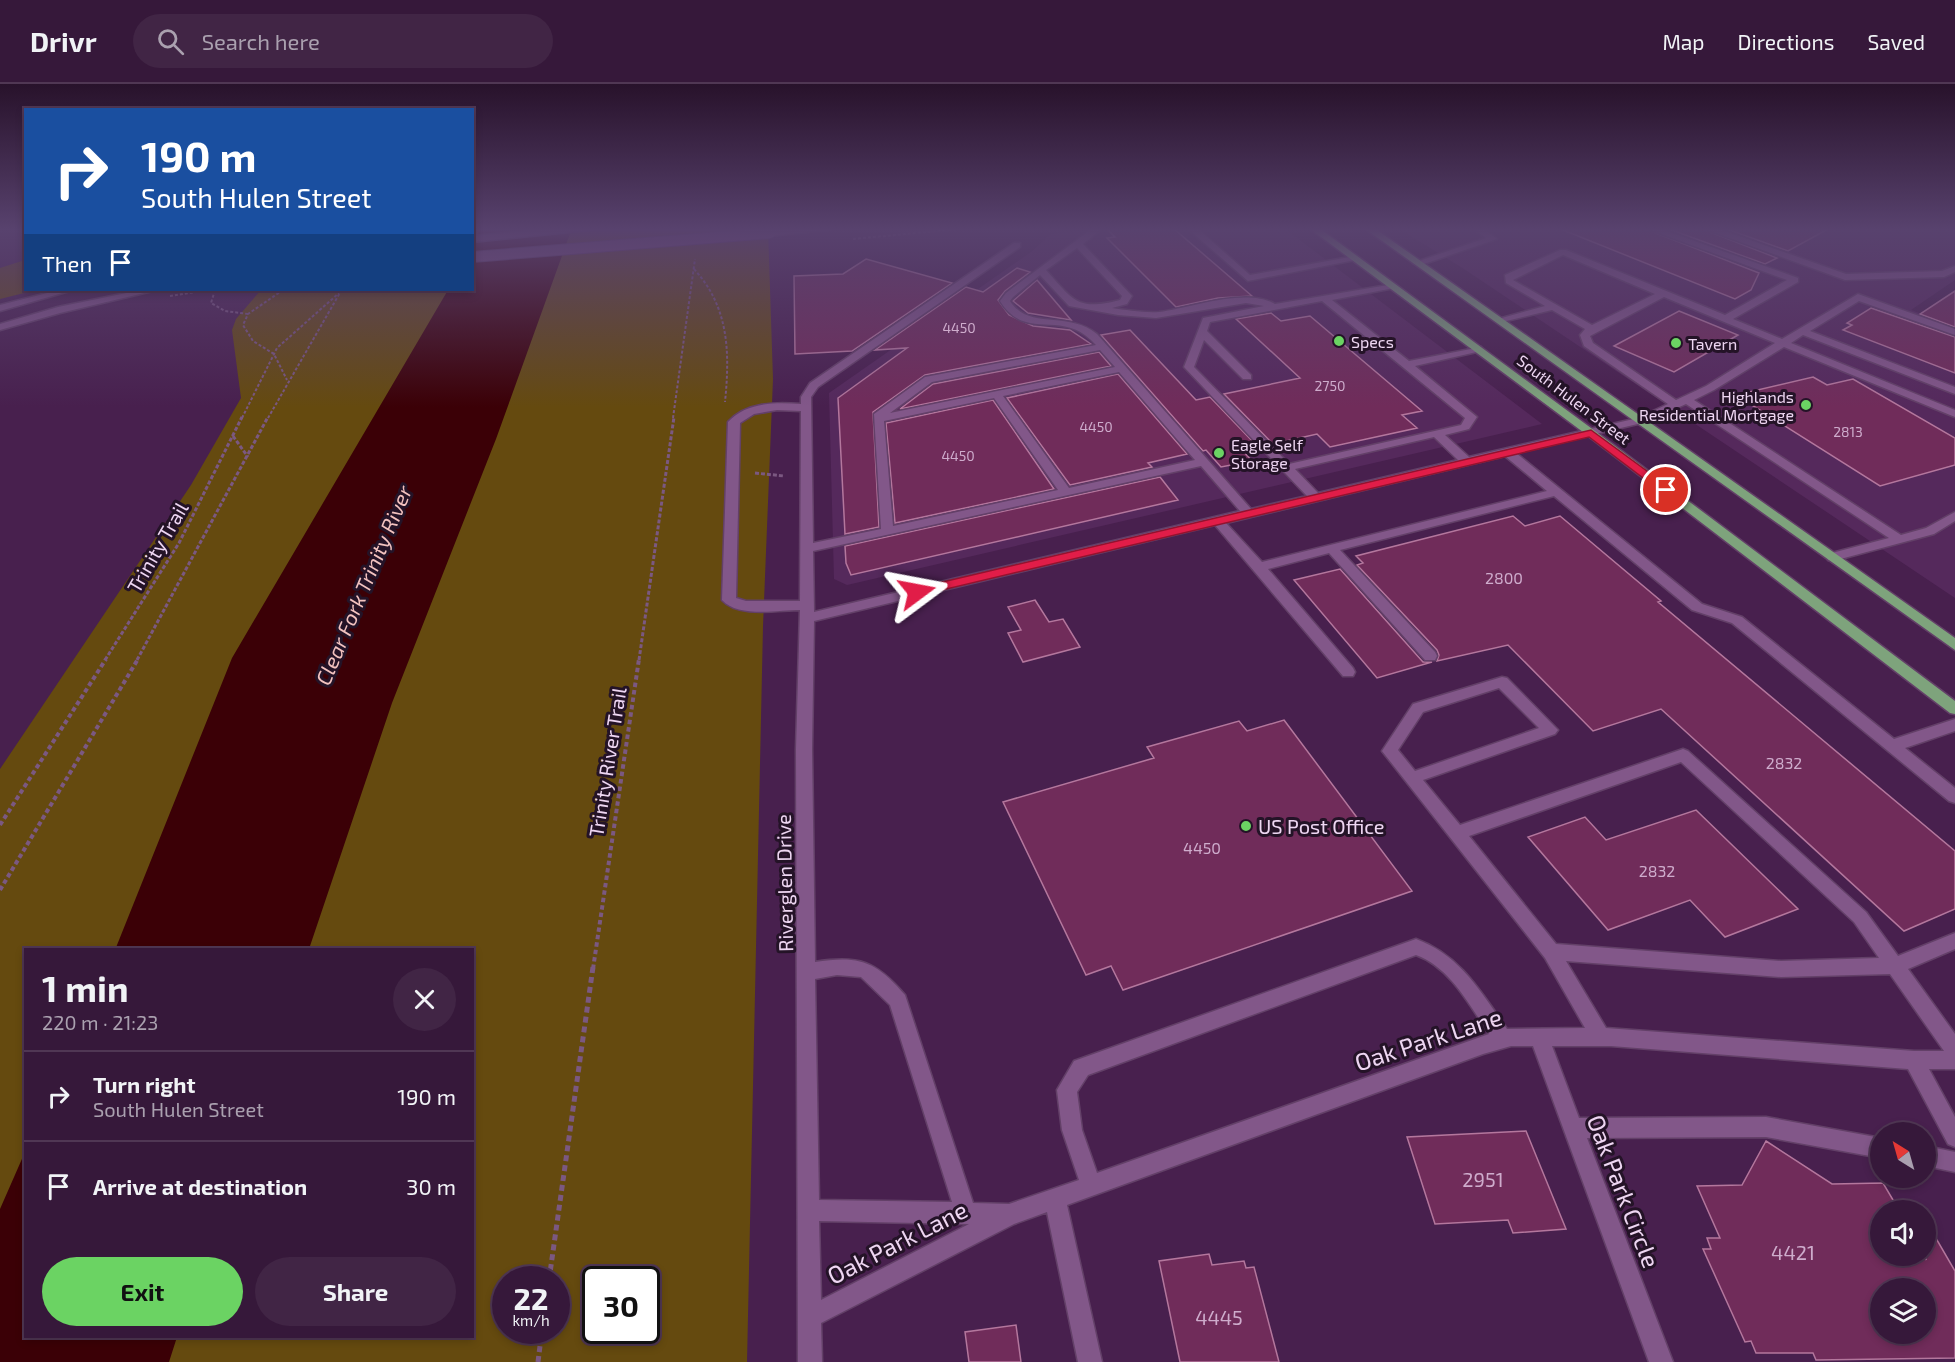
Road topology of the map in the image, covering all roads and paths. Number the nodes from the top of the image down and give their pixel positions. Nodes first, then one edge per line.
1 (692, 288) edge
2 (954, 288) edge
3 (1018, 288) edge
4 (1057, 288) edge
5 (1119, 288) edge
6 (1382, 288) edge
7 (1393, 288) edge
8 (1453, 288) edge
9 (1519, 288) edge
10 (1651, 288) edge
11 (1781, 288) edge
12 (64, 291) edge
13 (147, 291) edge
14 (215, 291) edge
15 (282, 291) edge
16 (340, 291) edge
17 (341, 291) edge
18 (1664, 293) junction
19 (1324, 298) junction
20 (1552, 307) junction
21 (0, 308) edge
22 (1098, 308) junction
23 (1272, 308) junction
24 (248, 314) junction
25 (1726, 319) junction
26 (1501, 321) junction
27 (0, 327) edge
28 (1592, 329) junction
29 (1802, 331) junction
30 (1202, 332) junction
31 (1955, 332) edge
32 (1782, 344) junction
33 (1102, 347) junction
34 (1477, 350) junction
35 (274, 354) junction
36 (1407, 365) junction
37 (1121, 369) junction
38 (1248, 377) dead end
39 (287, 380) junction
40 (1955, 391) edge
41 (996, 394) junction
42 (1681, 401) junction
43 (805, 406) junction
44 (1955, 414) edge
45 (878, 418) junction
46 (1642, 420) junction
47 (1436, 433) junction
48 (1591, 433) junction
49 (233, 436) junction
50 (1507, 452) junction
51 (248, 457) junction
52 (1203, 462) junction
53 (1467, 462) junction
54 (1286, 468) junction
55 (1066, 492) junction
56 (1556, 492) junction
57 (1316, 498) junction
58 (1248, 513) junction
59 (1955, 516) edge
60 (1217, 520) junction
61 (887, 531) junction
62 (1899, 539) junction
63 (1331, 548) junction
64 (806, 549) junction
65 (1833, 557) junction
66 (1259, 567) junction
67 (807, 611) junction
68 (1955, 645) edge
69 (1430, 656) dead end
70 (1348, 672) dead end
71 (1955, 709) edge
72 (1955, 725) edge
73 (1892, 746) junction
74 (1412, 778) junction
75 (1955, 797) edge
76 (0, 825) edge
77 (1457, 833) junction
78 (0, 890) edge
79 (1955, 941) edge
80 (1551, 952) junction
81 (1895, 966) junction
82 (807, 972) junction
83 (1539, 1037) junction
84 (1601, 1037) junction
85 (1503, 1039) junction
86 (1955, 1050) edge
87 (1914, 1060) junction
88 (1955, 1060) edge
89 (1573, 1128) junction
90 (1955, 1137) edge
91 (1870, 1146) edge
92 (1936, 1158) edge
93 (1955, 1162) edge
94 (1091, 1185) junction
95 (1055, 1198) junction
96 (809, 1210) junction
97 (966, 1213) junction
98 (1010, 1215) junction
99 (551, 1266) edge
100 (810, 1317) junction
101 (540, 1344) edge
102 (538, 1362) edge
103 (810, 1362) edge
104 (1090, 1362) edge
105 (1661, 1362) edge

1 - 99 path, Trinity River Trail
2 - 43 street
3 - 33 street
4 - 22 street
5 - 22 street
6 - 19 street
7 - 34 main road, South Hulen Street
8 - 26 main road, South Hulen Street
9 - 20 street
10 - 18 street
11 - 25 street
12 - 21 street
13 - 27 street
14 - 24 path
15 - 24 path
16 - 35 path, Trinity Trail
17 - 39 path
18 - 25 street
18 - 28 street
19 - 23 street
19 - 36 street
20 - 26 street
20 - 28 street
22 - 23 street
23 - 30 street
24 - 35 path
25 - 32 street
26 - 46 main road, South Hulen Street
28 - 42 street
29 - 31 street
29 - 32 street
29 - 40 street
30 - 38 street
30 - 54 street
32 - 42 street
32 - 44 street
33 - 37 street
33 - 45 street
34 - 36 street
34 - 48 main road, South Hulen Street
35 - 39 path
35 - 49 path, Trinity Trail
36 - 47 street
37 - 41 street
37 - 52 street
39 - 51 path
41 - 45 street
41 - 55 street
42 - 46 street
42 - 62 street
43 - 64 street, Riverglen Drive
43 - 67 street
45 - 61 street
46 - 48 street
46 - 65 main road, South Hulen Street
47 - 53 street
47 - 54 street
48 - 50 street
48 - 71 main road, South Hulen Street
49 - 51 path
49 - 76 path, Trinity Trail
50 - 53 street
50 - 56 street
51 - 78 path
52 - 55 street
52 - 58 street
53 - 57 street
54 - 57 street
55 - 61 street
56 - 63 street
56 - 73 street
57 - 58 street
58 - 60 street
59 - 62 street
60 - 66 street
60 - 67 street
61 - 64 street
62 - 65 street
63 - 66 street
63 - 69 street
64 - 67 street, Riverglen Drive
65 - 68 main road, South Hulen Street
66 - 70 street
67 - 82 street, Riverglen Drive
72 - 73 street
73 - 75 street
74 - 74 street
74 - 77 street
77 - 80 street
77 - 81 street
79 - 81 street
80 - 81 street
80 - 84 street
81 - 86 street
82 - 96 street, Riverglen Drive
82 - 97 street
83 - 84 street, Oak Park Lane
83 - 85 street, Oak Park Lane
83 - 89 street, Oak Park Circle
84 - 87 street, Oak Park Lane
85 - 94 street, Oak Park Lane
85 - 94 street
87 - 88 street, Oak Park Lane
87 - 90 street
89 - 91 street
89 - 105 street, Oak Park Circle
92 - 93 street
94 - 95 street, Oak Park Lane
95 - 98 street, Oak Park Lane
95 - 104 street
96 - 97 street, Oak Park Lane
96 - 100 street, Riverglen Drive
97 - 98 street, Oak Park Lane
98 - 100 street, Oak Park Lane
100 - 103 street, Riverglen Drive
101 - 102 path

